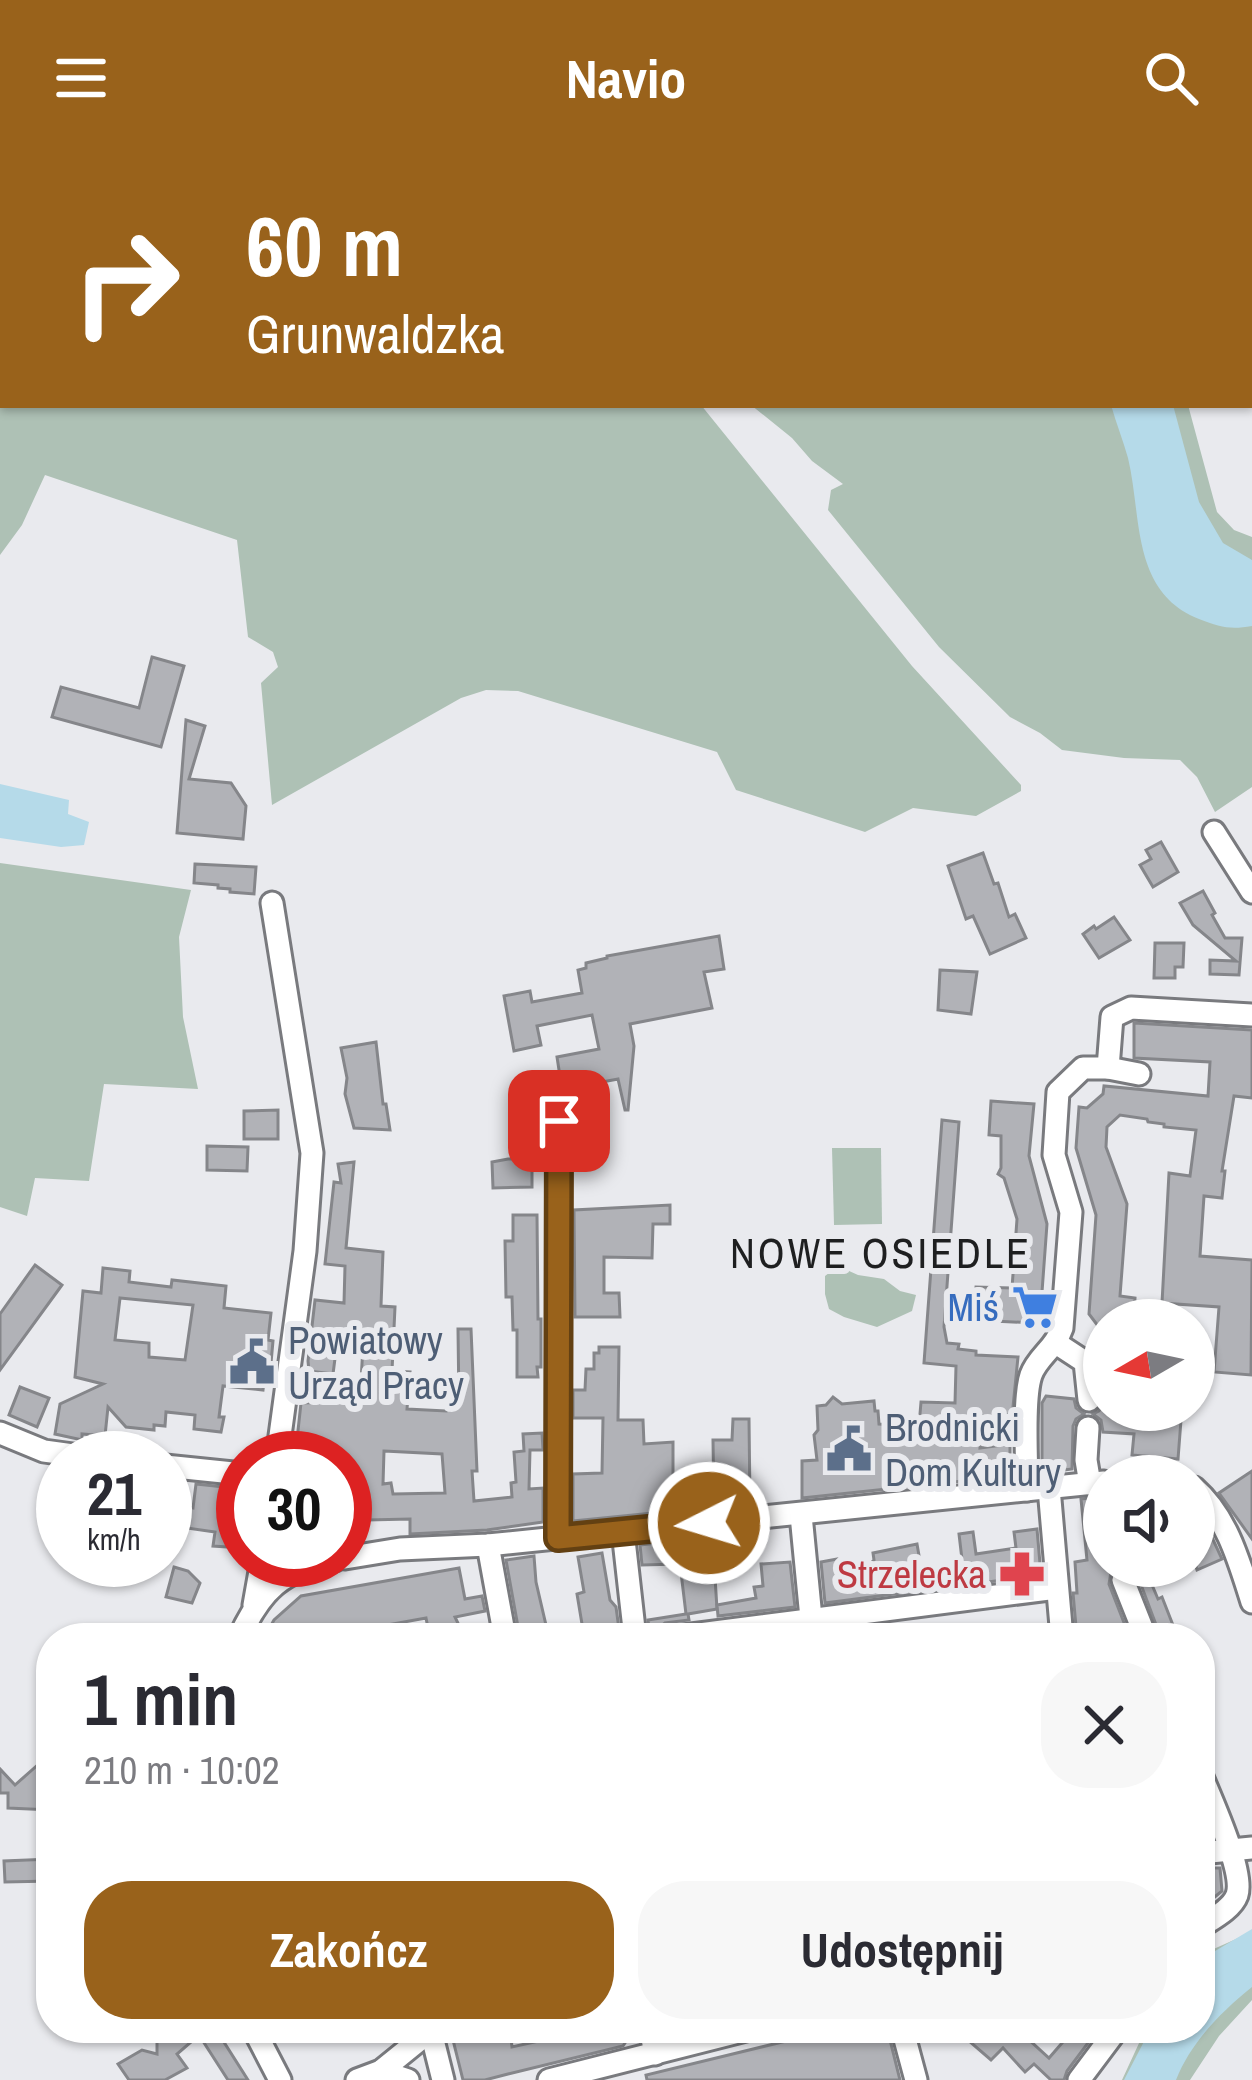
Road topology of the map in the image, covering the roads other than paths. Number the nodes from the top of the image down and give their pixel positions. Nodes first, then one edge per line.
1 (1214, 832) dead end
2 (1252, 892) edge
3 (272, 903) dead end
4 (1252, 1015) edge
5 (1108, 1068) junction
6 (1139, 1074) dead end
7 (559, 1121) dead end
8 (1056, 1343) junction
9 (1083, 1360) edge
10 (281, 1431) edge
11 (0, 1433) edge
12 (36, 1448) edge
13 (1083, 1484) edge
14 (1038, 1489) junction
15 (1215, 1509) edge
16 (801, 1515) junction
17 (622, 1531) junction
18 (558, 1538) junction
19 (1243, 1543) edge
20 (488, 1545) junction
21 (372, 1554) edge
22 (257, 1587) edge
23 (274, 1587) edge
24 (1126, 1587) edge
25 (1057, 1588) junction
26 (1252, 1602) edge
27 (254, 1606) junction
28 (811, 1618) junction
29 (246, 1623) edge
30 (502, 1623) edge
31 (632, 1623) edge
32 (775, 1623) edge
33 (1060, 1623) edge
34 (1140, 1623) edge
35 (1215, 1800) edge
36 (1241, 1849) edge
37 (1215, 1917) edge
38 (261, 2043) edge
39 (414, 2043) edge
40 (433, 2043) edge
41 (653, 2043) edge
42 (697, 2043) edge
43 (906, 2043) edge
44 (1107, 2043) edge
45 (655, 2054) junction
46 (380, 2071) junction
47 (280, 2080) edge
48 (356, 2080) edge
49 (408, 2080) edge
50 (443, 2080) edge
51 (550, 2080) edge
52 (916, 2080) edge
53 (1079, 2080) edge

1 - 2 street
3 - 10 street
4 - 5 street
5 - 6 street
5 - 8 street
7 - 18 street
8 - 9 street
8 - 14 street
11 - 12 street
13 - 14 street
14 - 16 street
14 - 25 street
15 - 19 street
16 - 17 street
16 - 28 street
17 - 18 street
17 - 31 street
18 - 20 street
19 - 26 street
20 - 21 street
20 - 30 street
22 - 27 street
23 - 27 street
24 - 34 street
25 - 28 street
25 - 33 street
27 - 29 street
28 - 32 street
35 - 36 street
36 - 37 street
38 - 47 street
39 - 46 street
40 - 50 street
41 - 45 street
42 - 45 street
43 - 52 street
44 - 53 street
45 - 51 street
46 - 48 street
46 - 49 street

